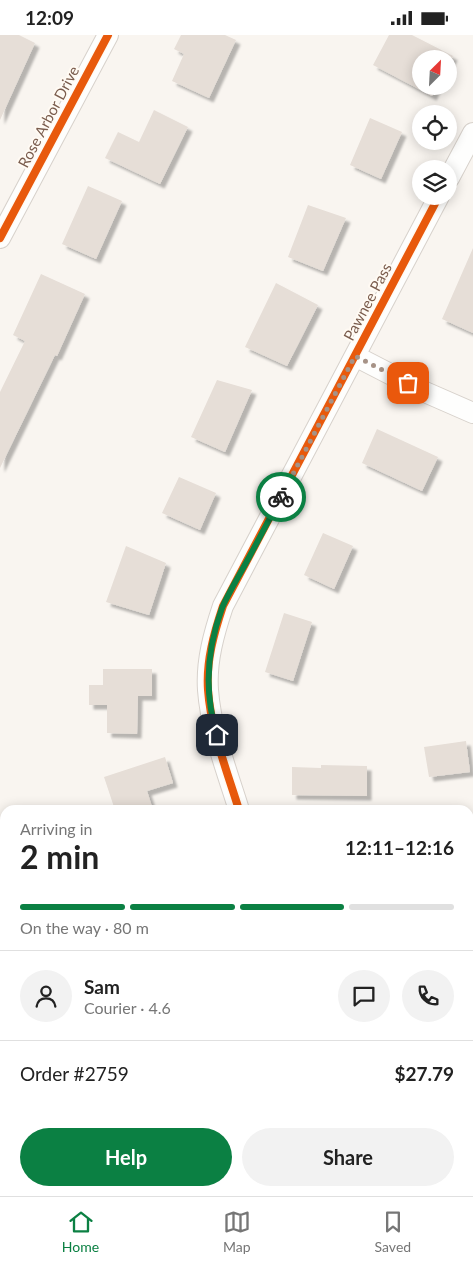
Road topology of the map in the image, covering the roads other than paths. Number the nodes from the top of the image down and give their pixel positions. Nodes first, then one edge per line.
1 (108, 35) edge
2 (473, 133) edge
3 (457, 163) edge
4 (434, 205) edge
5 (0, 238) edge
6 (355, 356) junction
7 (473, 413) edge
8 (237, 805) edge

1 - 5 street, Rose Arbor Drive
2 - 3 street
4 - 6 street, Pawnee Pass
6 - 7 street
6 - 8 street, Pawnee Pass

